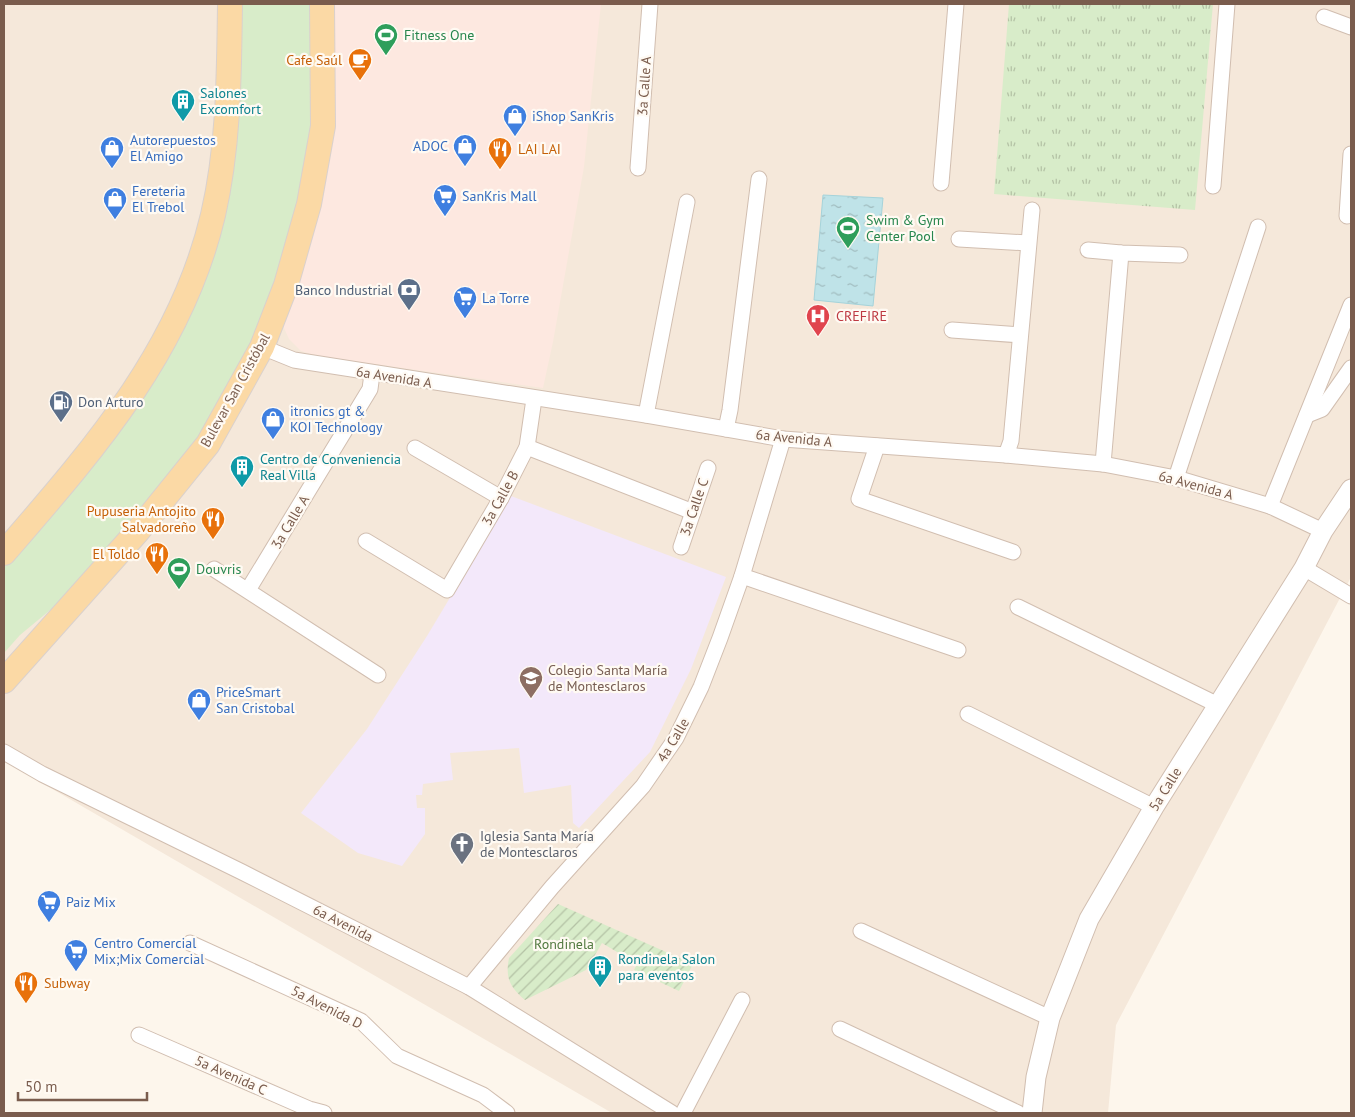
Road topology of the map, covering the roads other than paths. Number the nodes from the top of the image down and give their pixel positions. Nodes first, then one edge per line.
1 (230, 4) edge
2 (322, 4) edge
3 (650, 4) edge
4 (956, 4) edge
5 (1227, 4) edge
6 (1324, 17) dead end
7 (1351, 27) edge
8 (1351, 154) edge
9 (638, 168) dead end
10 (758, 179) dead end
11 (941, 184) dead end
12 (1213, 186) dead end
13 (687, 202) dead end
14 (1032, 210) dead end
15 (1346, 216) dead end
16 (1258, 227) dead end
17 (959, 239) dead end
18 (1028, 243) junction
19 (1088, 250) dead end
20 (1121, 253) junction
21 (1180, 255) dead end
22 (1351, 305) edge
23 (952, 330) dead end
24 (1020, 335) junction
25 (262, 347) junction
26 (1351, 368) edge
27 (372, 374) junction
28 (534, 399) junction
29 (1307, 415) junction
30 (646, 416) junction
31 (726, 429) junction
32 (783, 439) junction
33 (877, 446) junction
34 (527, 447) junction
35 (415, 448) dead end
36 (1006, 455) junction
37 (1103, 464) junction
38 (708, 468) dead end
39 (1176, 478) junction
40 (1351, 488) edge
41 (501, 498) junction
42 (1270, 506) junction
43 (693, 512) junction
44 (1323, 531) junction
45 (366, 541) dead end
46 (681, 547) dead end
47 (1013, 552) dead end
48 (4, 553) edge
49 (1304, 568) junction
50 (214, 569) dead end
51 (742, 576) junction
52 (86, 590) junction
53 (248, 590) junction
54 (1351, 596) edge
55 (1018, 607) dead end
56 (958, 650) dead end
57 (4, 662) edge
58 (378, 675) dead end
59 (4, 681) edge
60 (1218, 705) junction
61 (968, 714) dead end
62 (4, 752) edge
63 (1154, 807) junction
64 (861, 931) dead end
65 (190, 943) dead end
66 (469, 987) junction
67 (742, 1000) dead end
68 (1050, 1018) junction
69 (840, 1029) dead end
70 (139, 1034) dead end
71 (503, 1112) edge
72 (324, 1113) edge
73 (672, 1113) edge
74 (683, 1113) edge
75 (1018, 1113) edge
76 (1032, 1113) edge

1 - 48 main road
2 - 25 main road, Bulevar San Cristóbal
3 - 9 street, 3a Calle A
4 - 11 street
5 - 12 street
6 - 7 street
8 - 15 street
10 - 31 street
13 - 30 street
14 - 18 street
16 - 39 street
17 - 18 street
18 - 24 street
19 - 20 street
20 - 21 street
20 - 37 street
22 - 29 street
23 - 24 street
24 - 36 street
25 - 27 street, 6a Avenida A
25 - 52 main road, Bulevar San Cristóbal
26 - 29 street
27 - 28 street, 6a Avenida A
27 - 53 street, 3a Calle A
28 - 30 street, 6a Avenida A
28 - 34 street, 3a Calle B
29 - 42 street
30 - 31 street, 6a Avenida A
31 - 32 street, 6a Avenida A
32 - 33 street, 6a Avenida A
32 - 51 street, 4a Calle
33 - 36 street, 6a Avenida A
33 - 47 street
34 - 41 street, 3a Calle B
34 - 43 street
35 - 41 street
36 - 37 street, 6a Avenida A
37 - 39 street, 6a Avenida A
38 - 43 street, 3a Calle C
39 - 42 street, 6a Avenida A
40 - 44 street, 5a Calle
41 - 45 street, 3a Calle B
42 - 44 street, 6a Avenida A
43 - 46 street, 3a Calle C
44 - 49 street, 5a Calle
49 - 54 street
49 - 60 street, 5a Calle
50 - 53 street
51 - 56 street
51 - 66 street, 4a Calle
52 - 57 main road
52 - 59 main road, Bulevar San Cristóbal
53 - 58 street
55 - 60 street
60 - 63 street, 5a Calle
61 - 63 street
62 - 66 street, 6a Avenida
63 - 68 street, 5a Calle
64 - 68 street
65 - 71 street, 5a Avenida D
66 - 73 street, 6a Avenida
67 - 74 street
68 - 76 street, 5a Calle
69 - 75 street
70 - 72 street, 5a Avenida C

